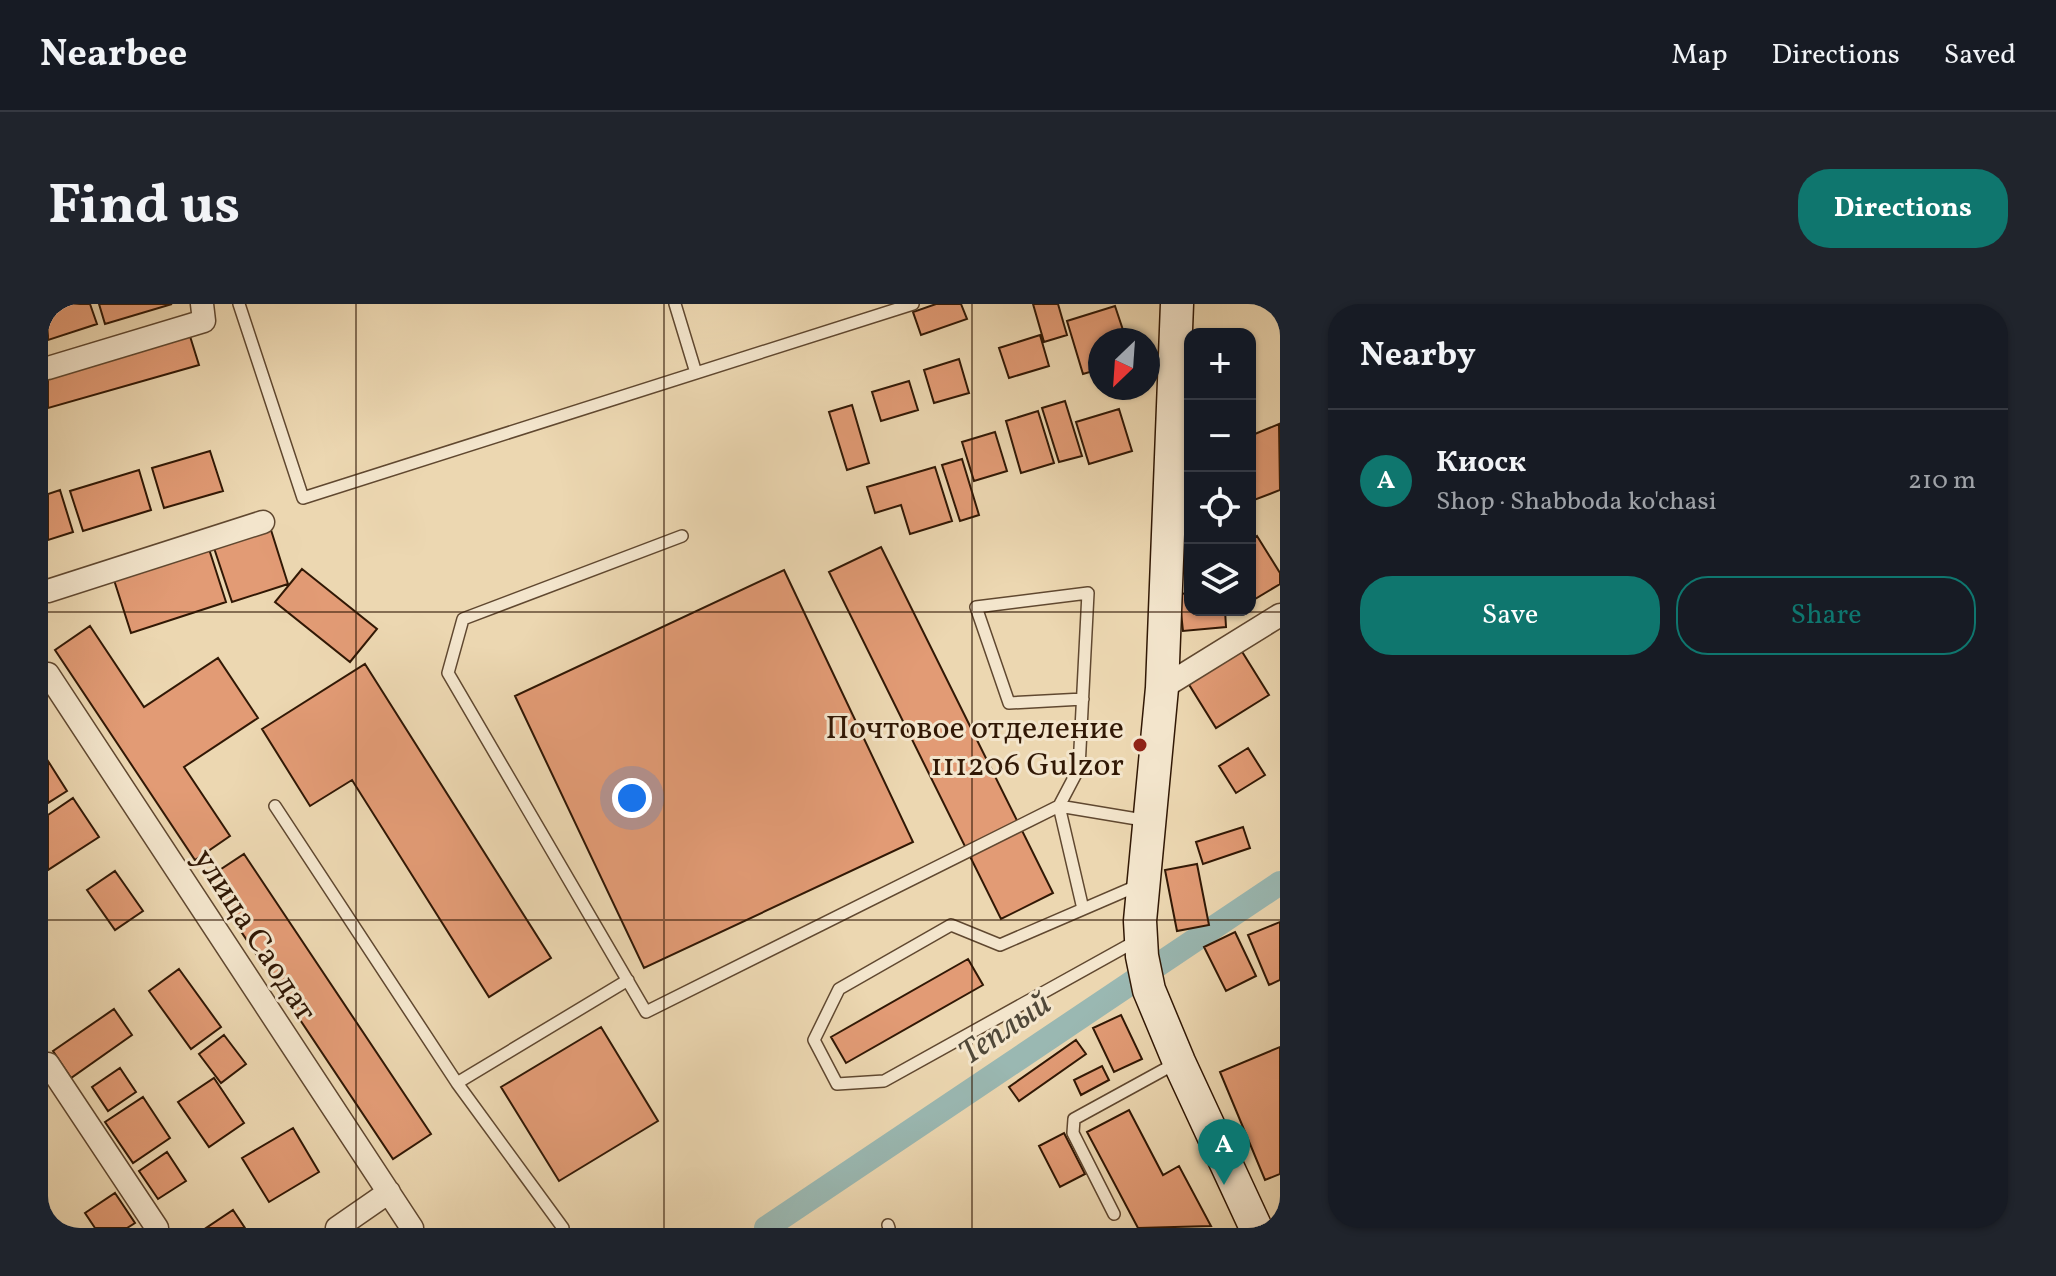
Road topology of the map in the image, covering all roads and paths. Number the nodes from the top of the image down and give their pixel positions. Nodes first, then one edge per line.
1 (202, 304) edge
2 (239, 304) edge
3 (675, 304) edge
4 (913, 304) edge
5 (1177, 304) edge
6 (48, 368) edge
7 (696, 373) junction
8 (263, 522) dead end
9 (682, 536) dead end
10 (48, 591) edge
11 (1280, 615) edge
12 (48, 674) edge
13 (1162, 688) junction
14 (1083, 699) junction
15 (275, 806) dead end
16 (1059, 806) junction
17 (1149, 821) junction
18 (1144, 883) junction
19 (1083, 909) junction
20 (1141, 938) junction
21 (628, 980) junction
22 (1179, 1062) junction
23 (48, 1064) edge
24 (457, 1083) junction
25 (389, 1192) junction
26 (1114, 1214) dead end
27 (157, 1228) edge
28 (337, 1228) edge
29 (412, 1228) edge
30 (563, 1228) edge
31 (1256, 1228) edge

1 - 6 street
2 - 7 lane
3 - 7 lane
4 - 7 lane
5 - 13 street
8 - 10 street
9 - 21 lane
11 - 13 street
12 - 25 street, улица Саодат
13 - 17 street
14 - 14 lane
14 - 16 lane
15 - 24 lane
16 - 17 lane
16 - 19 lane
16 - 21 lane
17 - 18 street
18 - 19 lane
18 - 20 street
19 - 20 lane
20 - 22 street
21 - 24 lane
22 - 26 lane
22 - 31 street
23 - 27 street
24 - 30 lane
25 - 28 street
25 - 29 street, улица Саодат

